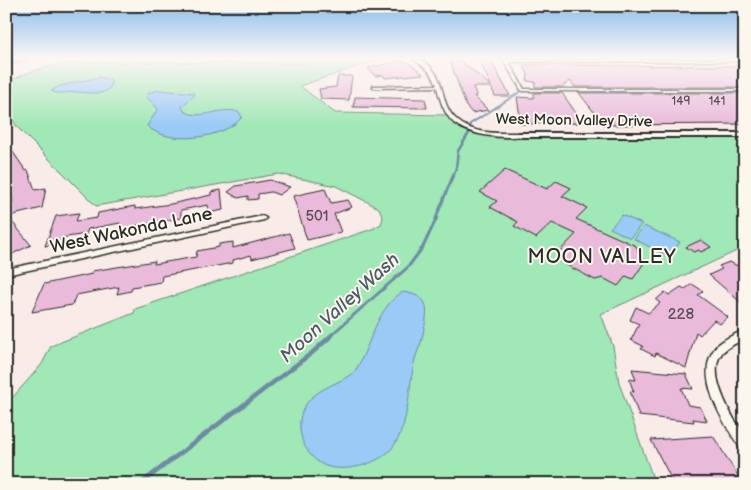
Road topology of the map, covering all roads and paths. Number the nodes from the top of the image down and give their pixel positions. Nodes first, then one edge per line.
1 (437, 81) edge
2 (517, 81) edge
3 (440, 86) junction
4 (375, 87) dead end
5 (745, 90) edge
6 (520, 135) joint
7 (745, 135) edge
8 (262, 218) dead end
9 (6, 272) edge
10 (745, 334) edge
11 (745, 444) edge

1 - 3 street, West Moon Valley Drive
2 - 5 street
3 - 4 street
3 - 6 street, West Moon Valley Drive
6 - 7 street, West Moon Valley Drive
8 - 9 street, West Wakonda Lane
10 - 11 street

